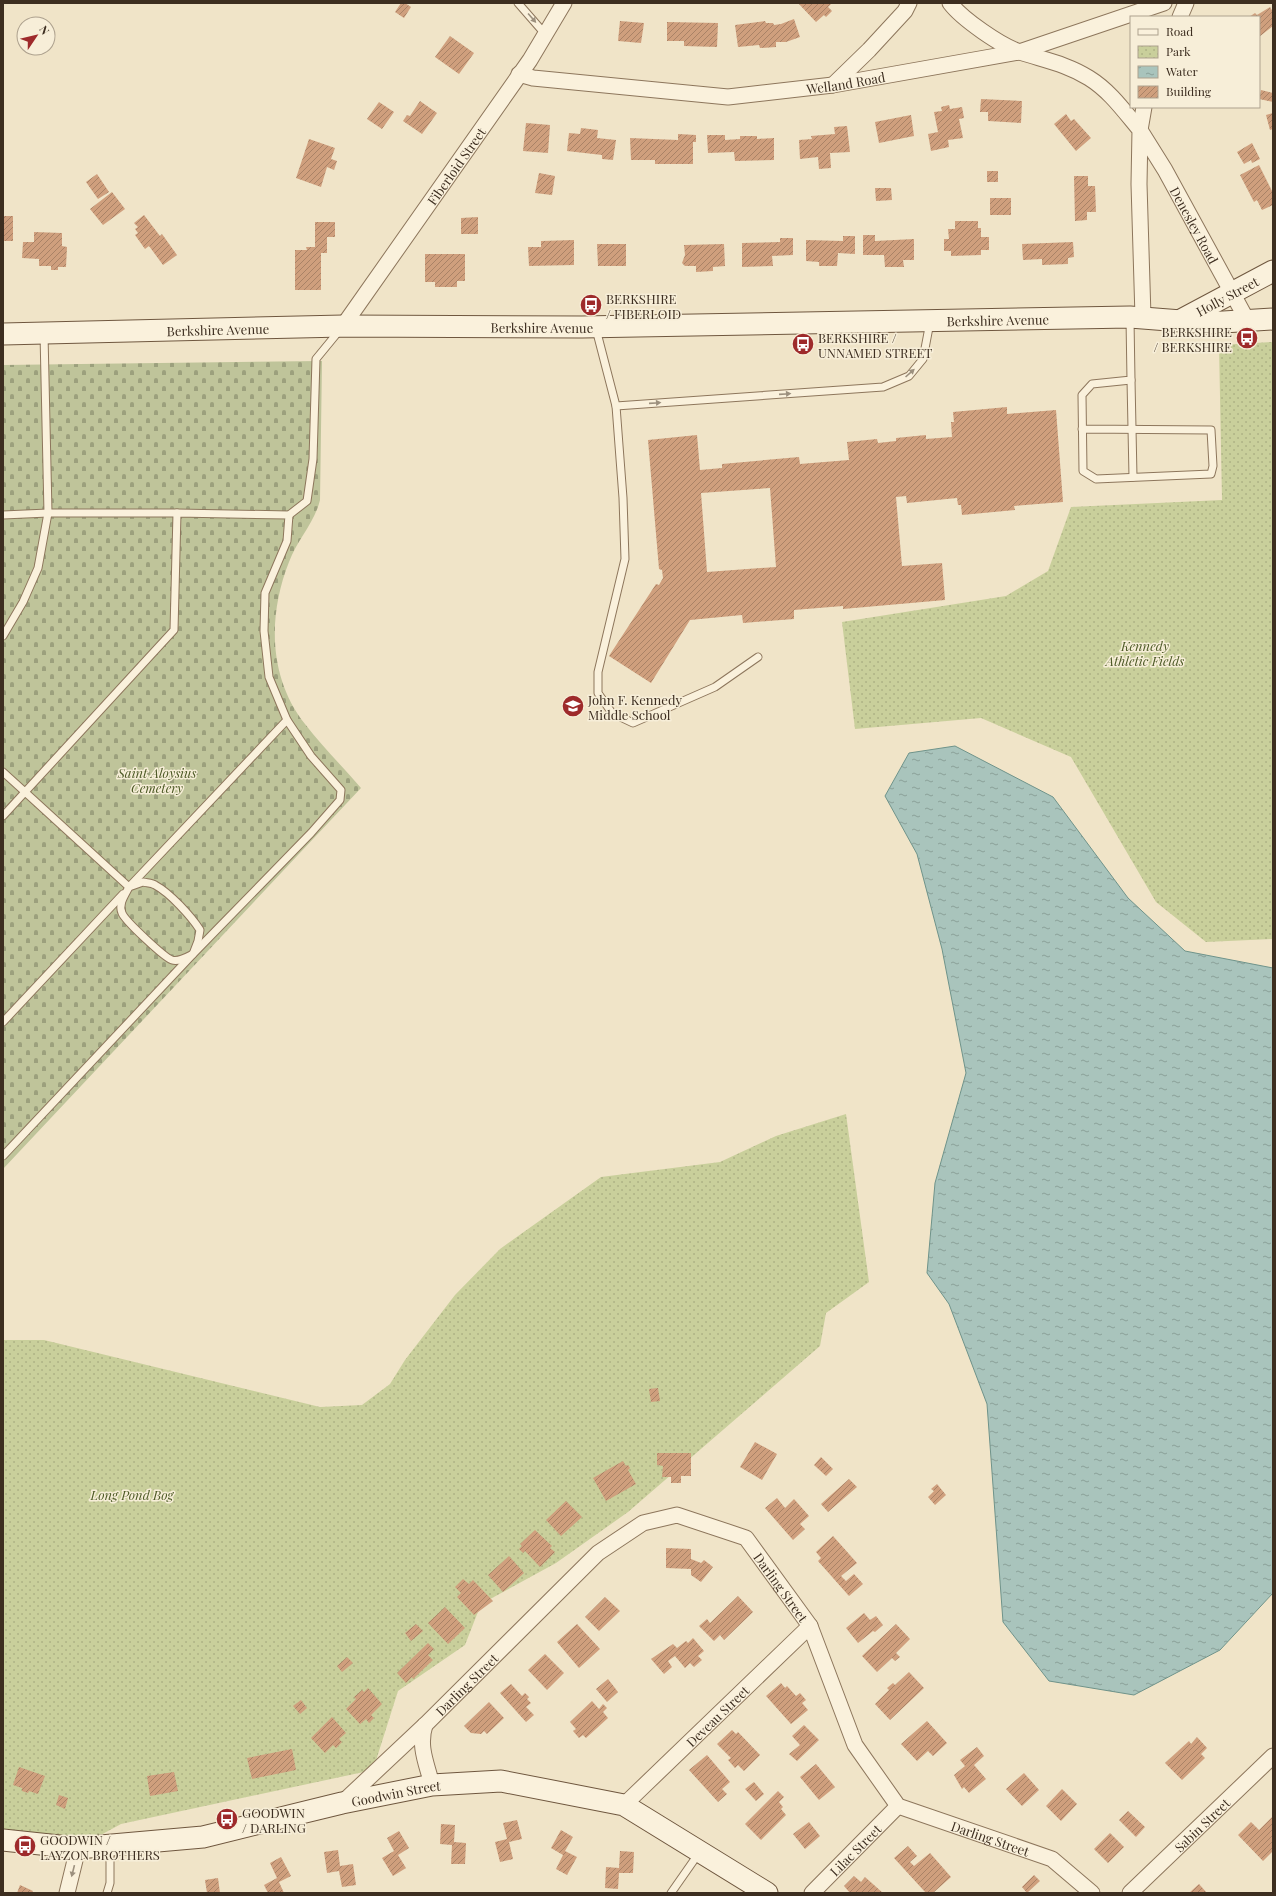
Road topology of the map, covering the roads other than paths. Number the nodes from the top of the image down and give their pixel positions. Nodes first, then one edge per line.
1 (518, 3) edge
2 (564, 3) edge
3 (909, 3) edge
4 (950, 3) edge
5 (1164, 3) edge
6 (1186, 3) edge
7 (1180, 16) edge
8 (545, 34) junction
9 (1019, 52) junction
10 (520, 74) junction
11 (833, 85) junction
12 (1144, 108) edge
13 (1140, 130) junction
14 (1273, 271) edge
15 (1232, 293) junction
16 (1136, 317) junction
17 (1273, 319) edge
18 (1181, 320) junction
19 (1247, 320) junction
20 (930, 321) junction
21 (343, 326) junction
22 (596, 327) junction
23 (44, 333) junction
24 (3, 334) edge
25 (1131, 380) junction
26 (616, 406) junction
27 (1082, 429) junction
28 (1133, 429) junction
29 (1133, 477) junction
30 (48, 513) junction
31 (177, 513) junction
32 (3, 515) edge
33 (289, 515) junction
34 (3, 636) edge
35 (758, 657) dead end
36 (287, 720) junction
37 (3, 772) edge
38 (25, 792) junction
39 (3, 816) edge
40 (130, 887) junction
41 (193, 954) junction
42 (3, 1022) edge
43 (3, 1156) edge
44 (810, 1626) junction
45 (425, 1725) junction
46 (1273, 1756) edge
47 (432, 1785) junction
48 (342, 1803) junction
49 (624, 1805) junction
50 (898, 1806) junction
51 (3, 1840) edge
52 (110, 1845) junction
53 (78, 1848) junction
54 (700, 1852) junction
55 (67, 1893) edge
56 (107, 1893) edge
57 (671, 1893) edge
58 (767, 1893) edge
59 (812, 1893) edge
60 (1092, 1893) edge
61 (1130, 1893) edge

1 -> 8 lane
2 - 8 street, Fiberloid Street
3 - 11 street
4 - 9 street
5 - 9 street, Welland Road
6 - 7 street
8 - 10 street, Fiberloid Street
9 - 11 street, Welland Road
9 - 13 street, Denesley Road
10 - 11 street, Welland Road
10 - 21 street, Fiberloid Street
12 - 13 street
13 - 15 street, Denesley Road
13 - 16 street
14 - 15 main road, Holly Street
15 - 18 main road, Holly Street
15 - 19 street, Denesley Road
16 - 18 main road, Berkshire Avenue
16 - 20 main road, Berkshire Avenue
16 - 25 lane
17 - 19 main road, Berkshire Avenue
18 - 19 main road, Berkshire Avenue
20 - 22 main road, Berkshire Avenue
26 -> 20 lane
21 - 22 main road, Berkshire Avenue
21 - 23 main road, Berkshire Avenue
21 - 33 lane
22 - 26 lane
23 - 24 main road, Berkshire Avenue
23 - 30 lane
25 - 27 lane
25 - 28 lane
26 - 35 lane
27 - 28 lane
27 - 29 lane
28 - 29 lane
28 - 29 lane
30 - 31 lane
30 - 32 lane
30 - 34 lane
31 - 33 lane
31 - 38 lane
33 - 36 lane
36 - 40 lane
36 - 41 lane
37 - 38 lane
38 - 39 lane
38 - 40 lane
40 - 41 lane
40 - 41 lane
40 - 42 lane
41 - 43 lane
44 - 45 street, Darling Street
44 - 49 street, Deveau Street
44 - 50 street, Darling Street
45 - 47 street, Darling Street
45 - 48 street, Darling Street
46 - 61 street, Sabin Street
47 - 48 main road, Goodwin Street
47 - 49 main road, Goodwin Street
48 - 52 main road, Goodwin Street
49 - 54 main road, Goodwin Street
50 - 59 street, Lilac Street
50 - 60 street, Darling Street
51 - 53 main road, Goodwin Street
52 - 53 main road, Goodwin Street
52 - 56 lane
53 -> 55 street
54 - 57 lane
54 - 58 main road, Goodwin Street

